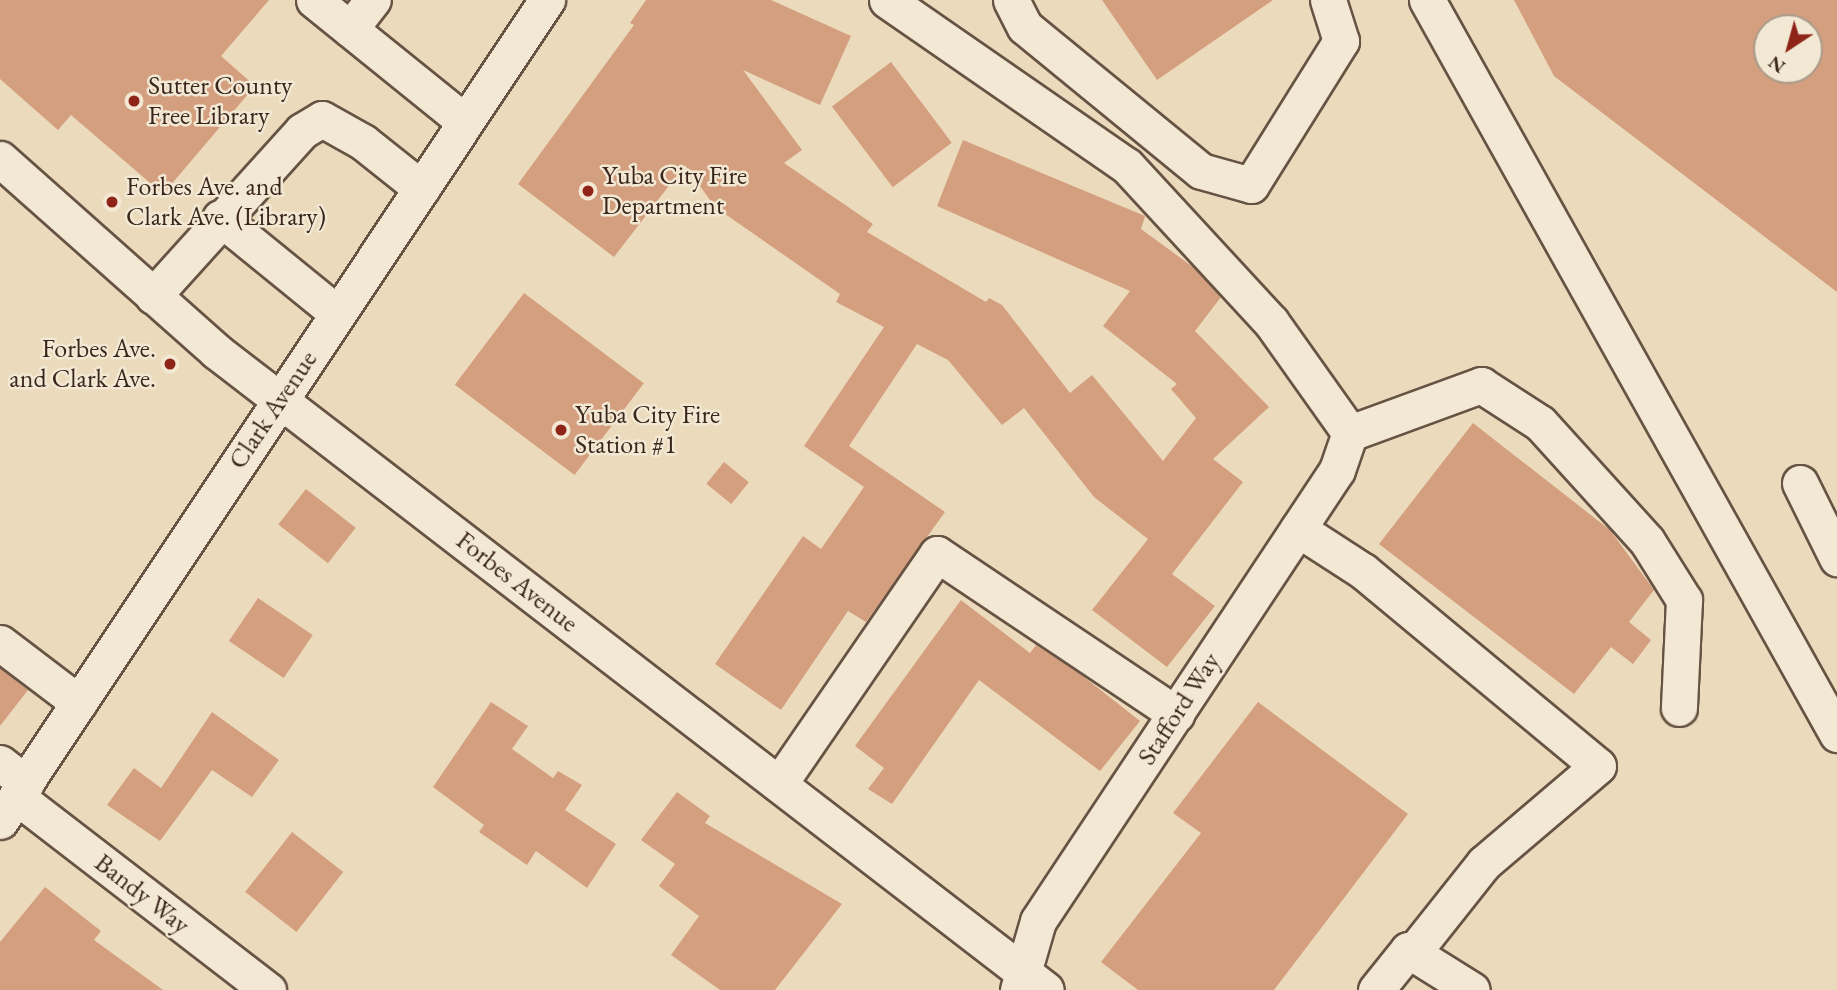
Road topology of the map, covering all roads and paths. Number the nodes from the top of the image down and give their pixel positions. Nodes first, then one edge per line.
1 (314, 0) edge
2 (373, 0) edge
3 (547, 0) edge
4 (887, 0) edge
5 (1010, 0) edge
6 (1328, 0) edge
7 (1427, 0) edge
8 (350, 29) junction
9 (465, 122) junction
10 (0, 159) edge
11 (422, 189) junction
12 (220, 218) junction
13 (153, 296) junction
14 (337, 313) junction
15 (279, 401) junction
16 (1350, 433) junction
17 (1800, 483) dead end
18 (1298, 529) junction
19 (1837, 558) edge
20 (0, 643) edge
21 (79, 703) junction
22 (1679, 708) dead end
23 (1176, 714) junction
24 (1837, 734) edge
25 (779, 783) junction
26 (11, 791) edge
27 (1415, 950) junction
28 (1029, 984) edge
29 (268, 990) edge
30 (1376, 990) edge
31 (1472, 990) edge

1 - 8 street
2 - 8 street
3 - 9 street, Clark Avenue
4 - 16 street
5 - 6 street
7 - 24 street
8 - 9 street
9 - 11 street, Clark Avenue
10 - 13 street, Forbes Avenue
11 - 12 street
11 - 14 street, Clark Avenue
12 - 13 street
12 - 14 street
13 - 15 street, Forbes Avenue
14 - 15 street, Clark Avenue
15 - 21 street, Clark Avenue
15 - 25 street, Forbes Avenue
16 - 18 street, Stafford Way
16 - 22 street
17 - 19 street
18 - 23 street, Stafford Way
18 - 27 street
20 - 21 street
21 - 26 street, Clark Avenue
23 - 25 street
23 - 28 street, Stafford Way
25 - 28 street, Forbes Avenue
26 - 29 street, Bandy Way
27 - 30 street
27 - 31 street

